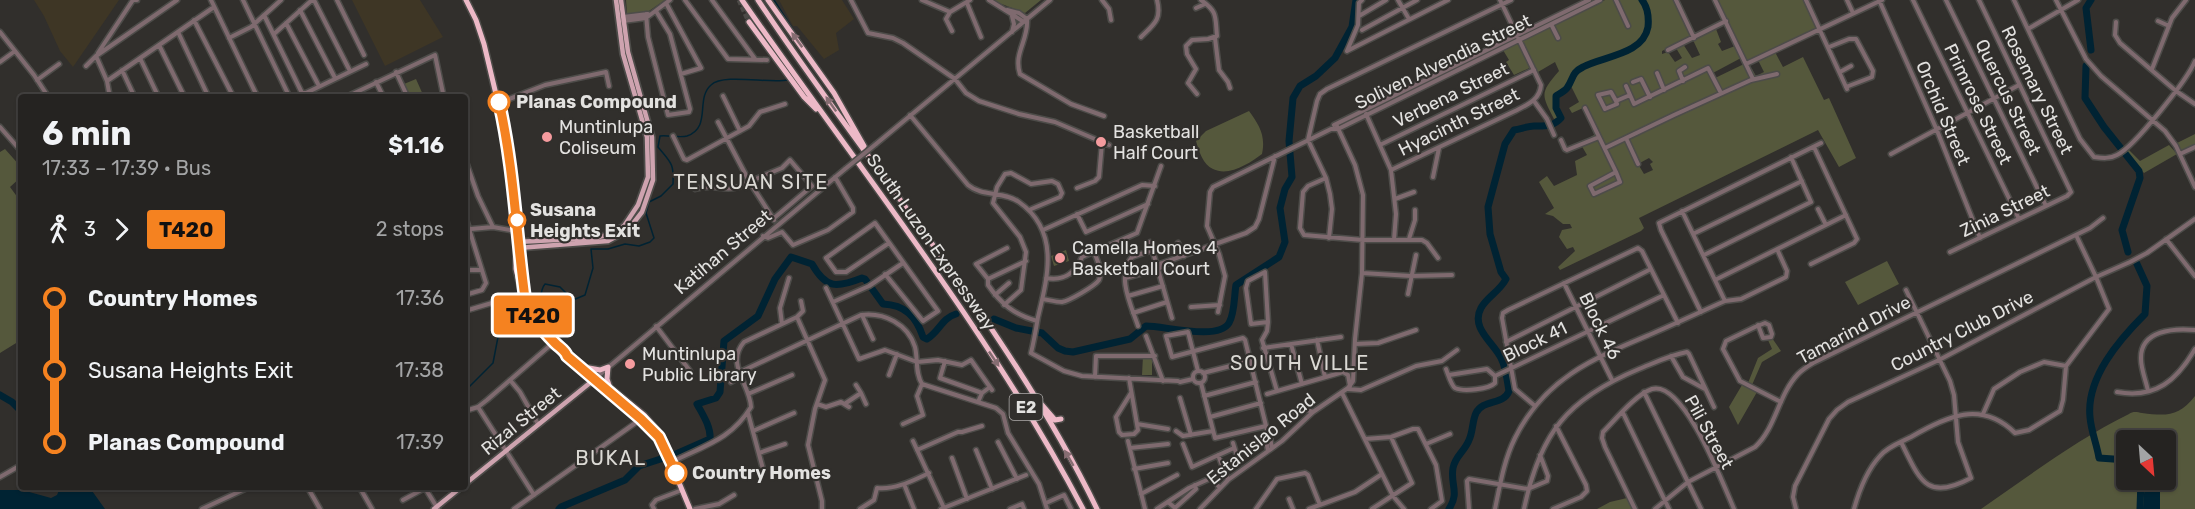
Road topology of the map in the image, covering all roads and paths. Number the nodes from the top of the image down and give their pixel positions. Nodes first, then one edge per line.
1 (135, 0) edge
2 (177, 0) edge
3 (211, 0) edge
4 (243, 0) edge
5 (280, 0) edge
6 (313, 0) edge
7 (337, 0) edge
8 (466, 0) edge
9 (615, 0) edge
10 (621, 0) edge
11 (685, 0) edge
12 (712, 0) edge
13 (742, 0) edge
14 (758, 0) edge
15 (768, 0) edge
16 (851, 0) edge
17 (922, 0) edge
18 (990, 0) edge
19 (1050, 0) edge
20 (1102, 0) edge
21 (1157, 0) edge
22 (1201, 0) edge
23 (1362, 0) edge
24 (1386, 0) edge
25 (1398, 0) edge
26 (1417, 0) edge
27 (1448, 0) edge
28 (1511, 0) edge
29 (1589, 0) edge
30 (1600, 0) edge
31 (1616, 0) edge
32 (1676, 0) edge
33 (1715, 0) edge
34 (1806, 0) edge
35 (1847, 0) edge
36 (1880, 0) edge
37 (1914, 0) edge
38 (1946, 0) edge
39 (1979, 0) edge
40 (2014, 0) edge
41 (2056, 0) edge
42 (2078, 0) edge
43 (2186, 0) edge
44 (969, 1) edge
45 (668, 2) edge
46 (1440, 2) edge
47 (1501, 2) edge
48 (1206, 3) junction
49 (214, 7) junction
50 (1401, 7) junction
51 (1196, 8) dead end
52 (300, 10) junction
53 (1007, 10) junction
54 (656, 11) junction
55 (2061, 11) junction
56 (950, 12) junction
57 (1019, 13) junction
58 (1853, 13) junction
59 (264, 15) junction
60 (647, 16) junction
61 (1359, 16) junction
62 (1014, 17) junction
63 (621, 19) junction
64 (194, 20) junction
65 (1111, 20) dead end
66 (1408, 20) junction
67 (1726, 21) junction
68 (2158, 21) dead end
69 (749, 22) tunnel mouth
70 (1026, 22) junction
71 (2116, 22) dead end
72 (254, 23) junction
73 (286, 23) junction
74 (1551, 24) junction
75 (1358, 25) junction
76 (1628, 26) dead end
77 (2169, 26) junction
78 (1820, 29) junction
79 (2028, 29) junction
80 (1362, 30) junction
81 (952, 31) dead end
82 (0, 32) edge
83 (178, 32) junction
84 (1012, 32) junction
85 (274, 34) junction
86 (981, 37) dead end
87 (1141, 37) dead end
88 (230, 38) junction
89 (1215, 38) junction
90 (1518, 38) junction
91 (1558, 38) dead end
92 (1694, 38) junction
93 (1369, 40) junction
94 (159, 45) junction
95 (1829, 47) junction
96 (1668, 50) dead end
97 (15, 51) junction
98 (364, 55) dead end
99 (96, 56) junction
100 (140, 58) junction
101 (755, 60) junction
102 (767, 60) dead end
103 (2195, 61) edge
104 (0, 62) edge
105 (59, 64) dead end
106 (366, 64) dead end
107 (1746, 64) junction
108 (86, 66) dead end
109 (1851, 66) dead end
110 (1685, 67) dead end
111 (2152, 69) junction
112 (122, 70) junction
113 (1534, 70) junction
114 (350, 71) junction
115 (396, 72) junction
116 (1840, 72) junction
117 (1657, 73) dead end
118 (1777, 74) dead end
119 (681, 75) junction
120 (335, 78) junction
121 (38, 80) junction
122 (955, 80) junction
123 (1753, 80) junction
124 (107, 81) junction
125 (1683, 81) junction
126 (376, 82) junction
127 (1633, 82) dead end
128 (2019, 85) junction
129 (319, 86) junction
130 (609, 86) dead end
131 (1626, 86) dead end
132 (1230, 88) dead end
133 (1664, 90) junction
134 (2176, 91) junction
135 (355, 92) joint
136 (1721, 93) junction
137 (47, 94) edge
138 (109, 94) edge
139 (133, 94) edge
140 (157, 94) edge
141 (183, 94) edge
142 (207, 94) edge
143 (232, 94) edge
144 (255, 94) edge
145 (288, 94) edge
146 (351, 94) edge
147 (382, 94) edge
148 (406, 94) edge
149 (443, 94) edge
150 (1197, 94) dead end
151 (1630, 95) junction
152 (723, 96) dead end
153 (1650, 97) junction
154 (1994, 98) junction
155 (1534, 101) junction
156 (1616, 101) junction
157 (499, 102) junction
158 (785, 104) dead end
159 (2195, 104) edge
160 (1586, 108) dead end
161 (1366, 112) junction
162 (1967, 112) junction
163 (910, 115) junction
164 (1104, 116) dead end
165 (2152, 119) junction
166 (718, 122) dead end
167 (831, 125) junction
168 (1337, 126) junction
169 (0, 127) edge
170 (1936, 128) junction
171 (740, 131) junction
172 (1554, 135) dead end
173 (673, 136) dead end
174 (1599, 137) junction
175 (1626, 138) junction
176 (727, 139) junction
177 (1308, 140) junction
178 (1562, 140) dead end
179 (1102, 142) junction
180 (1821, 143) dead end
181 (1380, 145) junction
182 (1108, 146) dead end
183 (1439, 147) junction
184 (1814, 147) junction
185 (2195, 147) edge
186 (18, 148) edge
187 (1605, 148) junction
188 (1891, 153) dead end
189 (2180, 154) junction
190 (1275, 155) junction
191 (1791, 157) junction
192 (1638, 164) dead end
193 (1161, 166) dead end
194 (877, 168) junction
195 (1391, 170) junction
196 (1616, 172) junction
197 (468, 175) edge
198 (836, 177) junction
199 (1433, 177) dead end
200 (1326, 178) junction
201 (1802, 181) junction
202 (749, 182) junction
203 (1155, 186) junction
204 (2195, 187) edge
205 (1077, 188) dead end
206 (695, 189) dead end
207 (1414, 192) dead end
208 (2071, 192) joint
209 (995, 193) junction
210 (1395, 199) junction
211 (1149, 204) junction
212 (2046, 206) junction
213 (1818, 209) dead end
214 (1029, 210) junction
215 (1415, 210) dead end
216 (1682, 211) junction
217 (1077, 214) junction
218 (1846, 215) junction
219 (2103, 218) dead end
220 (773, 219) junction
221 (2019, 219) junction
222 (2195, 219) edge
223 (468, 222) edge
224 (777, 224) junction
225 (1826, 225) junction
226 (494, 227) junction
227 (471, 229) junction
228 (1043, 230) junction
229 (517, 231) junction
230 (1694, 234) junction
231 (2076, 235) junction
232 (763, 236) junction
233 (1329, 238) junction
234 (1980, 238) junction
235 (1408, 239) junction
236 (2166, 239) junction
237 (1364, 240) junction
238 (1394, 240) junction
239 (1150, 242) dead end
240 (889, 243) junction
241 (1178, 243) dead end
242 (1215, 245) junction
243 (517, 246) junction
244 (1007, 248) dead end
245 (1777, 249) junction
246 (1153, 250) junction
247 (1094, 252) junction
248 (1950, 252) dead end
249 (1416, 255) dead end
250 (1704, 255) junction
251 (1184, 256) junction
252 (1438, 258) dead end
253 (1026, 260) junction
254 (903, 263) junction
255 (1811, 264) dead end
256 (1157, 267) junction
257 (468, 269) edge
258 (1651, 269) junction
259 (482, 270) junction
260 (1362, 273) junction
261 (885, 274) junction
262 (1452, 275) dead end
263 (1411, 276) junction
264 (2195, 276) edge
265 (2096, 277) junction
266 (789, 278) dead end
267 (1046, 278) junction
268 (1125, 278) junction
269 (988, 279) junction
270 (1715, 280) junction
271 (1009, 283) dead end
272 (1564, 283) junction
273 (1163, 286) junction
274 (826, 288) dead end
275 (1906, 290) dead end
276 (468, 294) edge
277 (524, 294) junction
278 (1408, 294) dead end
279 (995, 295) junction
280 (1664, 295) junction
281 (1128, 296) junction
282 (1043, 299) junction
283 (1725, 301) junction
284 (801, 302) dead end
285 (833, 302) junction
286 (1167, 302) junction
287 (1220, 304) junction
288 (1004, 305) junction
289 (1191, 307) dead end
290 (1576, 307) junction
291 (468, 310) edge
292 (1917, 311) junction
293 (1218, 312) dead end
294 (1701, 312) junction
295 (1133, 313) junction
296 (861, 315) junction
297 (797, 317) junction
298 (1172, 318) dead end
299 (1038, 321) junction
300 (1268, 322) junction
301 (1678, 323) junction
302 (782, 324) junction
303 (843, 324) junction
304 (1758, 325) junction
305 (656, 326) junction
306 (1138, 326) dead end
307 (1416, 330) dead end
308 (2195, 330) edge
309 (1587, 331) junction
310 (1146, 336) dead end
311 (1341, 337) dead end
312 (873, 339) dead end
313 (1317, 340) junction
314 (808, 341) junction
315 (555, 342) junction
316 (1506, 342) junction
317 (1291, 344) junction
318 (1356, 345) junction
319 (1263, 348) junction
320 (2195, 349) edge
321 (1457, 350) dead end
322 (1193, 351) junction
323 (566, 352) junction
324 (897, 354) junction
325 (1600, 355) junction
326 (1155, 356) junction
327 (1671, 356) junction
328 (1939, 360) junction
329 (945, 361) junction
330 (1250, 361) junction
331 (917, 362) junction
332 (2066, 366) junction
333 (587, 367) junction
334 (608, 368) junction
335 (1446, 369) dead end
336 (690, 370) dead end
337 (1507, 371) junction
338 (1200, 372) junction
339 (739, 375) junction
340 (792, 375) dead end
341 (889, 375) dead end
342 (1449, 375) junction
343 (1495, 376) junction
344 (1095, 377) junction
345 (1325, 377) junction
346 (596, 378) junction
347 (1129, 378) junction
348 (1192, 379) junction
349 (510, 380) junction
350 (1612, 380) junction
351 (1163, 381) junction
352 (731, 382) dead end
353 (1256, 382) junction
354 (922, 384) junction
355 (1027, 384) junction
356 (1201, 384) junction
357 (1302, 384) junction
358 (856, 385) dead end
359 (609, 386) junction
360 (1349, 387) junction
361 (1705, 389) junction
362 (1277, 391) junction
363 (2148, 391) junction
364 (1644, 392) junction
365 (2117, 392) dead end
366 (861, 393) junction
367 (982, 393) junction
368 (1131, 393) junction
369 (1342, 393) junction
370 (748, 394) junction
371 (1267, 394) dead end
372 (1204, 396) junction
373 (1180, 398) dead end
374 (978, 402) junction
375 (1781, 402) junction
376 (1261, 403) junction
377 (817, 404) junction
378 (866, 404) dead end
379 (1535, 406) junction
380 (477, 407) junction
381 (1714, 407) dead end
382 (468, 410) edge
383 (748, 412) junction
384 (1313, 412) junction
385 (794, 413) dead end
386 (1623, 413) junction
387 (1983, 414) junction
388 (1956, 415) junction
389 (1209, 417) junction
390 (1285, 418) dead end
391 (641, 419) junction
392 (1061, 419) dead end
393 (538, 424) junction
394 (903, 424) dead end
395 (1136, 424) junction
396 (982, 426) dead end
397 (1556, 426) junction
398 (1266, 428) junction
399 (1168, 429) dead end
400 (753, 430) junction
401 (1176, 431) dead end
402 (1213, 431) junction
403 (1450, 434) dead end
404 (1191, 435) junction
405 (659, 437) junction
406 (1391, 437) junction
407 (1365, 440) junction
408 (913, 441) dead end
409 (1128, 441) dead end
410 (998, 442) dead end
411 (1901, 442) junction
412 (785, 444) dead end
413 (1168, 444) dead end
414 (1183, 444) dead end
415 (1426, 444) junction
416 (1130, 448) junction
417 (507, 450) junction
418 (917, 450) junction
419 (976, 450) dead end
420 (1270, 450) junction
421 (759, 453) junction
422 (1540, 454) junction
423 (1218, 455) junction
424 (670, 458) junction
425 (952, 458) dead end
426 (1168, 463) dead end
427 (1239, 463) dead end
428 (18, 467) edge
429 (1715, 468) junction
430 (1134, 469) junction
431 (763, 470) dead end
432 (929, 473) junction
433 (1382, 474) junction
434 (1026, 475) dead end
435 (1177, 475) dead end
436 (0, 477) edge
437 (1017, 479) junction
438 (1228, 480) junction
439 (468, 482) edge
440 (1688, 482) junction
441 (1501, 483) junction
442 (904, 484) junction
443 (1196, 485) junction
444 (1220, 488) junction
445 (992, 489) junction
446 (1528, 489) junction
447 (241, 490) edge
448 (309, 490) edge
449 (361, 490) edge
450 (421, 490) edge
451 (426, 490) edge
452 (458, 490) edge
453 (682, 490) junction
454 (1141, 494) junction
455 (534, 495) junction
456 (734, 495) dead end
457 (1393, 496) junction
458 (1289, 498) dead end
459 (967, 499) junction
460 (403, 500) dead end
461 (1665, 501) junction
462 (1168, 502) junction
463 (1046, 503) junction
464 (1320, 505) junction
465 (436, 508) edge
466 (821, 508) edge
467 (943, 508) edge
468 (202, 509) edge
469 (320, 509) edge
470 (372, 509) edge
471 (514, 509) edge
472 (654, 509) edge
473 (690, 509) edge
474 (695, 509) edge
475 (860, 509) edge
476 (914, 509) edge
477 (1010, 509) edge
478 (1024, 509) edge
479 (1047, 509) edge
480 (1071, 509) edge
481 (1083, 509) edge
482 (1098, 509) edge
483 (1145, 509) edge
484 (1157, 509) edge
485 (1200, 509) edge
486 (1256, 509) edge
487 (1293, 509) edge
488 (1309, 509) edge
489 (1372, 509) edge
490 (1404, 509) edge
491 (1431, 509) edge
492 (1469, 509) edge
493 (1495, 509) edge
494 (1524, 509) edge
495 (1553, 509) edge
496 (1635, 509) edge
497 (1655, 509) edge
498 (1669, 509) edge
499 (1701, 509) edge
500 (1734, 509) edge
501 (1796, 509) edge
502 (1854, 509) edge

1 - 99 street
2 - 99 street
3 - 49 street
4 - 72 street
5 - 59 street
6 - 52 street
6 - 114 street
7 - 98 street
8 - 157 highway
9 - 63 main road
10 - 63 main road
11 - 101 street
12 - 101 street
13 - 167 highway, South Luzon Expressway / E2
194 -> 14 highway, South Luzon Expressway / E2
194 -> 15 highway
16 - 122 street
17 - 56 street
18 - 53 street
19 - 70 street, Katihan Street
20 - 65 street
21 - 87 street
22 - 48 street
23 - 61 street
24 - 61 street
25 - 50 street
26 - 50 street
27 - 46 street
28 - 47 street
29 - 90 street, Soliven Alvendia Street
30 - 74 street, Soliven Alvendia Street
31 - 76 street
32 - 92 street
33 - 67 street
34 - 78 street
35 - 58 street
36 - 58 street
36 - 170 street, Orchid Street
37 - 162 street, Primrose Street
38 - 154 street, Quercus Street
39 - 128 street, Rosemary Street
40 - 79 street
41 - 55 street
42 - 55 street
43 - 77 street
44 - 56 street
44 - 86 street
45 - 54 street
45 - 119 street
46 - 66 street
47 - 90 street, Hyacinth Street
47 - 177 street
48 - 51 street
48 - 89 street
49 - 64 street
49 - 88 street
50 - 66 street
50 - 80 street
52 - 73 street
52 - 120 street
53 - 57 street
53 - 62 street
54 - 60 street
54 - 119 street
55 - 79 street
55 - 165 street
56 - 81 street
57 - 62 street
57 - 70 street
58 - 78 street
59 - 72 street
59 - 85 street
60 - 63 street
60 - 119 street
61 - 75 street
62 - 70 street
62 - 84 street
63 - 243 main road
64 - 83 street
64 - 143 street
66 - 93 street
67 - 92 street
67 - 107 street
68 - 77 street
69 - 167 highway
70 - 84 street, Katihan Street
70 - 164 street
71 - 111 street
72 - 88 street
72 - 145 street
73 - 85 street
73 - 129 street
74 - 90 street, Soliven Alvendia Street
74 - 91 street
75 - 80 street
75 - 93 street
77 - 111 street
78 - 95 street
78 - 107 street
79 - 165 street
80 - 93 street
82 - 97 street
83 - 94 street
83 - 142 street
84 - 122 street, Katihan Street
85 - 129 street
88 - 144 street
89 - 132 street
89 - 150 street
90 - 113 street, Hyacinth Street
90 - 161 street, Soliven Alvendia Street
92 - 96 street
94 - 100 street
94 - 141 street
95 - 116 street
95 - 116 street
97 - 104 street
97 - 121 street
99 - 108 street
99 - 124 street
100 - 112 street
100 - 140 street
101 - 102 street
103 - 134 street
105 - 121 street
106 - 114 street
107 - 123 street
109 - 116 street
110 - 125 street
111 - 134 street
112 - 124 street
112 - 139 street
113 - 155 street, Hyacinth Street
113 - 181 street, Verbena Street
114 - 120 street
115 - 126 street
115 - 148 street
115 - 149 street
117 - 133 street
118 - 123 street
120 - 129 street
121 - 137 street
122 - 163 street, Katihan Street
122 - 179 street
123 - 136 street
124 - 138 street
125 - 133 street
125 - 136 street
126 - 135 street
126 - 147 street
127 - 153 street
128 - 154 street
128 - 208 street, Rosemary Street
130 - 157 street
131 - 151 street
133 - 153 street
134 - 159 street
134 - 165 street
135 - 146 street
136 - 175 street
151 - 153 street
151 - 156 street
152 - 171 street
154 - 162 street
154 - 212 street, Quercus Street
155 - 172 street
155 - 183 street, Hyacinth Street
156 - 156 street
157 - 229 highway
158 - 171 street
160 - 174 street
161 - 168 street, Soliven Alvendia Street
161 - 181 street
162 - 170 street
162 - 221 street, Primrose Street
163 - 198 street, Katihan Street, bridge
163 - 209 street
165 - 189 street
166 - 176 street
167 -> 481 highway, South Luzon Expressway / E2
168 - 177 street, Soliven Alvendia Street
168 - 237 street
169 - 186 street
170 - 188 street
170 - 234 street, Orchid Street
171 - 176 street
173 - 176 street
174 - 178 street
174 - 187 street
175 - 187 street
175 - 192 street
176 - 202 street
177 - 190 street, Soliven Alvendia Street
177 - 200 street
179 - 182 street
179 - 205 street
180 - 184 street
181 - 195 street
183 - 195 street, Hyacinth Street
183 - 199 street
184 - 191 street
184 - 218 street
185 - 189 street
187 - 196 street
189 - 204 street
190 - 242 street
190 - 242 street, Soliven Alvendia Street
191 - 201 street
191 - 216 street
193 - 203 street
194 - 355 highway, South Luzon Expressway / E2
195 - 210 street
196 - 196 street
197 - 226 street
198 - 224 street, Katihan Street
198 - 232 street
200 - 233 street
200 - 233 street
201 - 230 street
201 - 250 street
202 - 206 street, Katihan Street
202 - 220 street
202 - 220 street, Katihan Street
203 - 211 street
203 - 217 street
207 - 210 street
208 - 212 street, Zinia Street
209 - 214 street
209 - 214 street
209 - 253 street
210 - 238 street
211 - 217 street
211 - 247 street
212 - 221 street, Zinia Street
213 - 225 street
214 - 228 street
215 - 235 street
216 - 230 street
216 - 294 street
217 - 228 street
218 - 225 street
218 - 255 street
219 - 231 street, Tamarind Drive
220 - 224 street
221 - 234 street, Zinia Street
222 - 236 street, Country Club Drive
223 - 227 street
224 - 232 street, Katihan Street
225 - 245 street
226 - 227 street
226 - 229 street
227 - 259 street
228 - 267 street
229 - 243 highway
230 - 250 street
231 - 265 street
231 - 292 street, Tamarind Drive
232 - 305 street, Katihan Street
233 - 237 street
234 - 248 street, Zinia Street
235 - 238 street
235 - 252 street
236 - 264 street
236 - 265 street, Country Club Drive
237 - 238 street
237 - 260 street
239 - 246 street
240 - 240 street
240 - 254 street
241 - 251 street
242 - 251 street
242 - 287 street
243 - 277 highway
244 - 269 street
245 - 270 street
245 - 283 street
246 - 256 street
246 - 268 street
247 - 267 street
247 - 282 street
249 - 263 street
250 - 270 street
251 - 256 street
253 - 269 street
253 - 288 street
254 - 261 street
254 - 261 street
256 - 268 street
256 - 273 street
257 - 259 street
258 - 272 street
258 - 280 street
258 - 290 street
259 - 276 street
260 - 263 street
260 - 318 street
261 - 285 street
262 - 263 street
263 - 278 street
265 - 328 street, Country Club Drive
265 - 332 street
266 - 302 street
267 - 282 street
268 - 281 street
269 - 279 street
270 - 283 street
271 - 279 street
272 - 290 street, Block 46
272 - 316 street
273 - 281 street
273 - 286 street
274 - 285 street
275 - 292 street
277 - 291 street
277 - 315 highway
279 - 288 street
280 - 301 street
280 - 309 street, Block 41
281 - 295 street
282 - 299 street
283 - 294 street
284 - 297 street
285 - 303 street
286 - 295 street
286 - 298 street
287 - 289 street
287 - 293 street
288 - 299 street
290 - 309 street, Block 46
290 - 316 street
292 - 328 street
292 - 375 street, Tamarind Drive
294 - 301 street
295 - 306 street
296 - 303 street
296 - 312 street
296 - 331 street
297 - 302 street
297 - 314 street
299 - 344 street
300 - 300 street
300 - 319 street
301 - 325 street
302 - 339 street
303 - 314 street
303 - 324 street
304 - 304 street
304 - 375 street
305 - 334 street, Katihan Street
305 - 336 street
307 - 318 street
308 - 363 street
309 - 325 street, Block 46
309 - 337 street, Block 41
310 - 326 street
311 - 313 street
313 - 317 street
313 - 345 street
314 - 339 street
314 - 377 street
315 - 323 highway
315 - 349 street
316 - 337 street
317 - 319 street
317 - 357 street
318 - 360 street
319 - 362 street
320 - 363 street
321 - 360 street
322 - 322 street
322 - 330 street
322 - 338 street
323 - 333 highway
323 - 346 highway
324 - 331 street
324 - 341 street
325 - 350 street, Block 46
325 - 379 street
326 - 344 street
326 - 351 street
327 - 350 street
327 - 361 street
327 - 361 street
328 - 388 street
328 - 501 street, Country Club Drive
329 - 331 street
329 - 367 street
329 - 367 street
330 - 338 street
330 - 353 street
331 - 354 street
332 - 387 street
332 - 387 street
333 - 334 highway
333 - 346 highway
334 - 346 street, Katihan Street
334 - 359 highway
335 - 342 street
337 - 343 street, Block 41
337 - 379 street
338 - 348 street
338 - 356 street
339 - 352 street
339 - 370 street
340 - 370 street
342 - 343 street
342 - 343 street, Block 41
344 - 347 street
345 - 357 street
345 - 360 street
346 - 359 highway
346 - 391 highway
346 - 393 main road, Rizal Street
347 - 351 street
347 - 368 street
348 - 351 street
348 - 356 street
349 - 380 street
349 - 393 street
350 - 397 street
353 - 372 street
353 - 376 street
354 - 374 street
354 - 394 street
355 - 392 highway
482 -> 355 highway, South Luzon Expressway / E2
356 - 372 street
357 - 362 street
358 - 366 street
359 - 405 highway
360 - 369 street, Estanislao Road
361 - 381 street
362 - 371 street
363 - 365 street
364 - 386 street
364 - 429 street, Pili Street
364 - 440 street
366 - 377 street
366 - 378 street
367 - 374 street
368 - 395 street
368 - 395 street
369 - 384 street, Estanislao Road
369 - 407 street
370 - 383 street
372 - 389 street
373 - 404 street
374 - 463 street
375 - 429 street, Tamarind Drive
376 - 389 street
376 - 398 street
377 - 466 street
379 - 441 street
380 - 382 street
380 - 417 street
383 - 400 street
383 - 424 street
384 - 390 street
384 - 420 street, Estanislao Road
385 - 400 street
386 - 461 street
386 - 496 street
387 - 388 street
388 - 411 street
388 - 411 street
389 - 402 street
391 - 405 highway
391 - 455 street
393 - 417 main road, Rizal Street
395 - 399 street
396 - 418 street
397 - 422 street
397 - 495 street
398 - 402 street
398 - 420 street
400 - 421 street
401 - 404 street
402 - 404 street
403 - 415 street
405 - 424 highway
406 - 407 street
406 - 415 street
406 - 457 street
407 - 433 street
408 - 418 street
409 - 416 street
410 - 437 street
411 - 502 street
412 - 421 street
413 - 416 street
414 - 423 street
415 - 491 street
416 - 430 street
417 - 439 main road, Rizal Street
417 - 455 street
418 - 432 street
419 - 445 street
420 - 438 street, Estanislao Road
421 - 431 street
422 - 446 street
422 - 446 street
423 - 427 street
423 - 438 street
424 - 453 highway
425 - 459 street
426 - 430 street
428 - 436 street
429 - 440 street, Tamarind Drive
429 - 500 street, Pili Street
430 - 454 street
432 - 442 street
432 - 467 street
433 - 457 street
433 - 464 street
434 - 437 street
435 - 454 street
437 - 445 street
438 - 444 street, Estanislao Road
440 - 461 street, Tamarind Drive
440 - 499 street
441 - 446 street
441 - 492 street
441 - 493 street
442 - 475 street
442 - 476 street
443 - 444 street
443 - 462 street
443 - 462 street
444 - 485 street, Estanislao Road
445 - 459 street
446 - 494 street
447 - 468 street
448 - 469 street
449 - 470 street
450 - 460 street
451 - 465 street
452 - 465 main road
453 - 472 street
453 - 473 highway
454 - 483 street
455 - 471 street
456 - 474 street
457 - 489 street
457 - 490 street
458 - 487 street
459 - 467 street
461 - 497 street, Tamarind Drive
461 - 498 street
462 - 484 street
463 - 479 street
463 - 480 street
464 - 486 street
464 - 488 street
477 - 478 street

